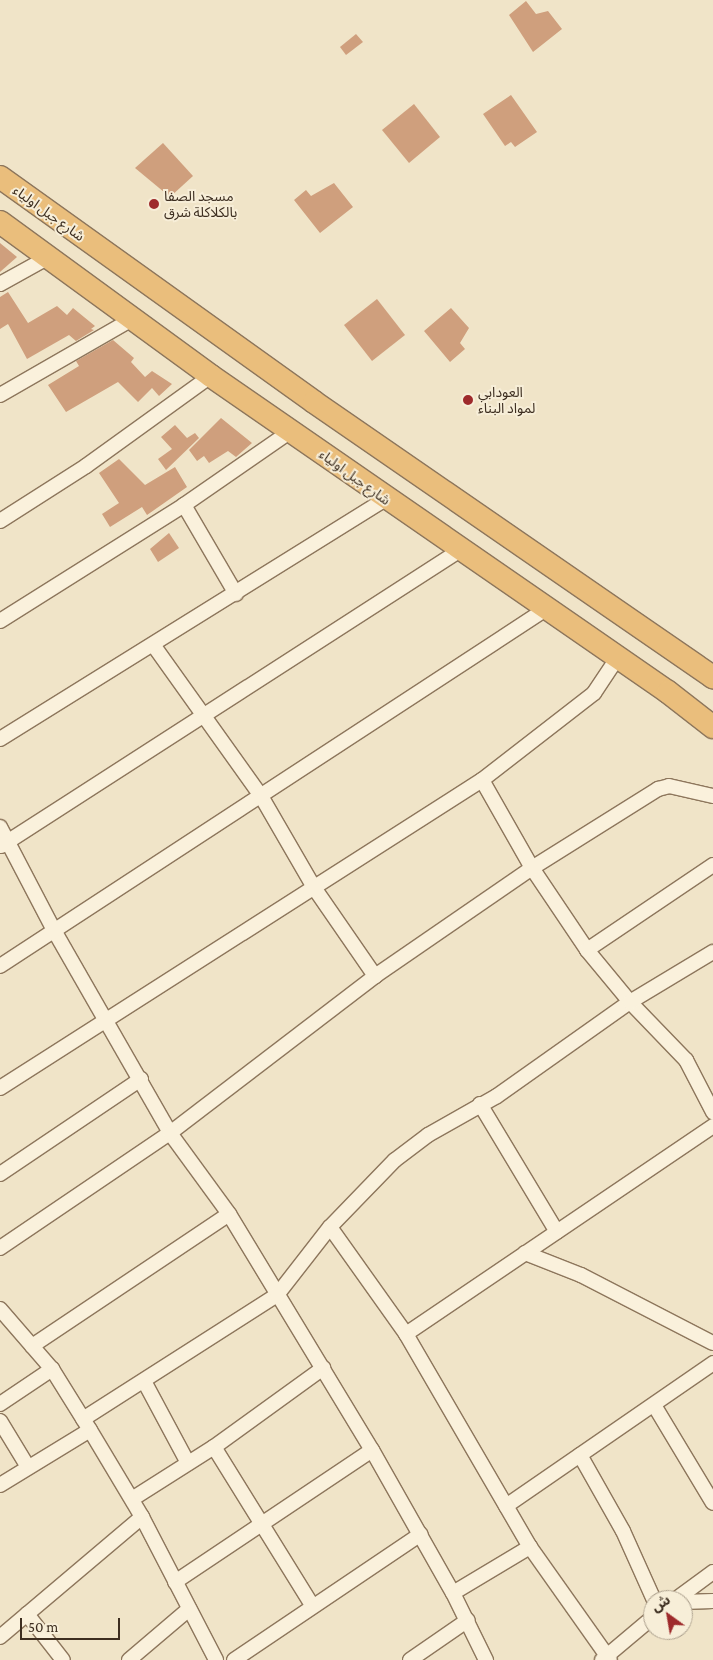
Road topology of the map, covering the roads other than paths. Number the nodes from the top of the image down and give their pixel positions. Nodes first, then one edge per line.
1 (0, 177) edge
2 (0, 222) edge
3 (49, 257) junction
4 (0, 284) edge
5 (132, 319) junction
6 (211, 376) junction
7 (0, 395) edge
8 (291, 430) junction
9 (385, 499) junction
10 (184, 505) junction
11 (0, 521) edge
12 (462, 549) junction
13 (236, 594) junction
14 (546, 608) junction
15 (0, 621) edge
16 (154, 646) junction
17 (618, 657) junction
18 (713, 677) edge
19 (204, 712) junction
20 (713, 727) edge
21 (0, 739) edge
22 (482, 780) junction
23 (261, 796) junction
24 (713, 796) edge
25 (0, 827) edge
26 (4, 844) edge
27 (713, 865) edge
28 (532, 868) junction
29 (315, 888) junction
30 (55, 932) junction
31 (587, 950) junction
32 (713, 952) edge
33 (0, 966) edge
34 (375, 976) junction
35 (630, 1002) junction
36 (107, 1019) junction
37 (141, 1079) junction
38 (0, 1088) edge
39 (480, 1104) junction
40 (713, 1112) edge
41 (713, 1126) edge
42 (170, 1133) junction
43 (0, 1174) edge
44 (229, 1214) junction
45 (330, 1227) junction
46 (557, 1232) junction
47 (0, 1248) edge
48 (525, 1254) junction
49 (277, 1295) junction
50 (0, 1309) edge
51 (406, 1334) junction
52 (713, 1343) edge
53 (32, 1346) junction
54 (713, 1362) edge
55 (323, 1368) junction
56 (52, 1369) junction
57 (144, 1382) junction
58 (0, 1404) edge
59 (654, 1405) junction
60 (0, 1421) edge
61 (87, 1424) junction
62 (214, 1447) junction
63 (372, 1450) junction
64 (580, 1455) junction
65 (188, 1463) junction
66 (28, 1467) junction
67 (0, 1485) edge
68 (132, 1499) junction
69 (713, 1503) edge
70 (506, 1506) junction
71 (142, 1516) junction
72 (263, 1525) junction
73 (421, 1534) junction
74 (530, 1547) junction
75 (713, 1572) edge
76 (175, 1582) junction
77 (650, 1590) edge
78 (689, 1590) edge
79 (454, 1593) junction
80 (713, 1601) edge
81 (693, 1602) edge
82 (312, 1605) junction
83 (189, 1609) junction
84 (27, 1614) junction
85 (468, 1620) junction
86 (643, 1626) edge
87 (0, 1637) edge
88 (606, 1659) edge
89 (63, 1660) edge
90 (129, 1660) edge
91 (216, 1660) edge
92 (234, 1660) edge
93 (410, 1660) edge
94 (486, 1660) edge

1 - 18 highway, شارع جبل اولياء
2 - 3 highway, شارع جبل اولياء
3 - 4 street
3 - 5 highway, شارع جبل اولياء
5 - 6 highway, شارع جبل اولياء
5 - 7 street
6 - 8 highway, شارع جبل اولياء
6 - 11 street
8 - 9 highway, شارع جبل اولياء
8 - 10 street
9 - 12 highway, شارع جبل اولياء
9 - 13 street
10 - 13 street
10 - 15 street
12 - 14 highway, شارع جبل اولياء
12 - 19 street
13 - 16 street
14 - 17 highway, شارع جبل اولياء
14 - 23 street
16 - 19 street
16 - 21 street
17 - 20 highway, شارع جبل اولياء
17 - 22 street
19 - 23 street
19 - 26 street
22 - 28 street
22 - 29 street
23 - 29 street
23 - 30 street
24 - 28 street
25 - 26 street
26 - 30 street
27 - 31 street
28 - 31 street
28 - 34 street
29 - 34 street
29 - 36 street
30 - 33 street
30 - 36 street
31 - 35 street
32 - 35 street
34 - 42 street
35 - 39 street
35 - 40 street
36 - 37 street
36 - 38 street
37 - 42 street
37 - 43 street
39 - 45 street
39 - 46 street
41 - 46 street
42 - 44 street
42 - 47 street
44 - 49 street
44 - 53 street
45 - 49 street
45 - 51 street
46 - 48 street
48 - 51 street
48 - 52 street
49 - 55 street
49 - 57 street
50 - 53 street
51 - 70 street
53 - 56 street
54 - 59 street
55 - 62 street
55 - 63 street
56 - 58 street
56 - 61 street
57 - 61 street
57 - 65 street
59 - 64 street
59 - 69 street
60 - 66 street
61 - 66 street
61 - 68 street
62 - 65 street
62 - 72 street
63 - 72 street
63 - 73 street
64 - 70 street
64 - 77 street
65 - 68 street
66 - 67 street
68 - 71 street
70 - 74 street
71 - 76 street
71 - 84 street
72 - 76 street
72 - 82 street
73 - 79 street
73 - 82 street
74 - 79 street
74 - 88 street
75 - 78 street
76 - 83 street
79 - 85 street
80 - 81 street
82 - 92 street
83 - 90 street
83 - 91 street
84 - 87 street
84 - 89 street
85 - 93 street
85 - 94 street
86 - 88 street

